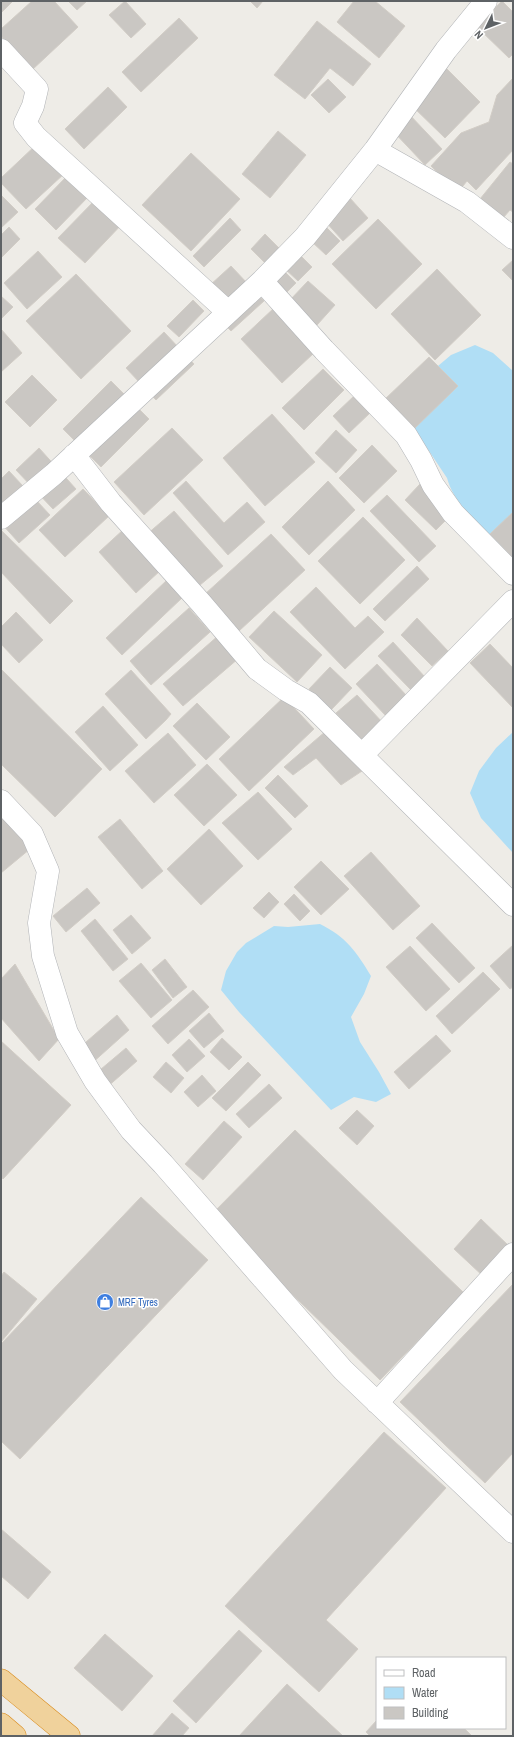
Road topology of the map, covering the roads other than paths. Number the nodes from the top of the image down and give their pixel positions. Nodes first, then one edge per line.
1 (486, 1) edge
2 (1, 50) edge
3 (375, 150) junction
4 (513, 238) edge
5 (262, 281) junction
6 (228, 312) junction
7 (74, 455) junction
8 (1, 518) edge
9 (513, 574) edge
10 (513, 601) edge
11 (362, 755) junction
12 (1, 801) edge
13 (513, 905) edge
14 (513, 1254) edge
15 (377, 1403) junction
16 (513, 1532) edge
17 (1, 1680) edge
18 (1, 1724) edge
19 (15, 1736) edge
20 (69, 1736) edge

1 - 3 street
2 - 6 street
3 - 4 street
3 - 5 street
5 - 6 street
5 - 9 street
6 - 7 street
7 - 8 street
7 - 11 street
10 - 11 street
11 - 13 street
12 - 15 street
14 - 15 street
15 - 16 street
17 - 20 highway
18 - 19 highway

